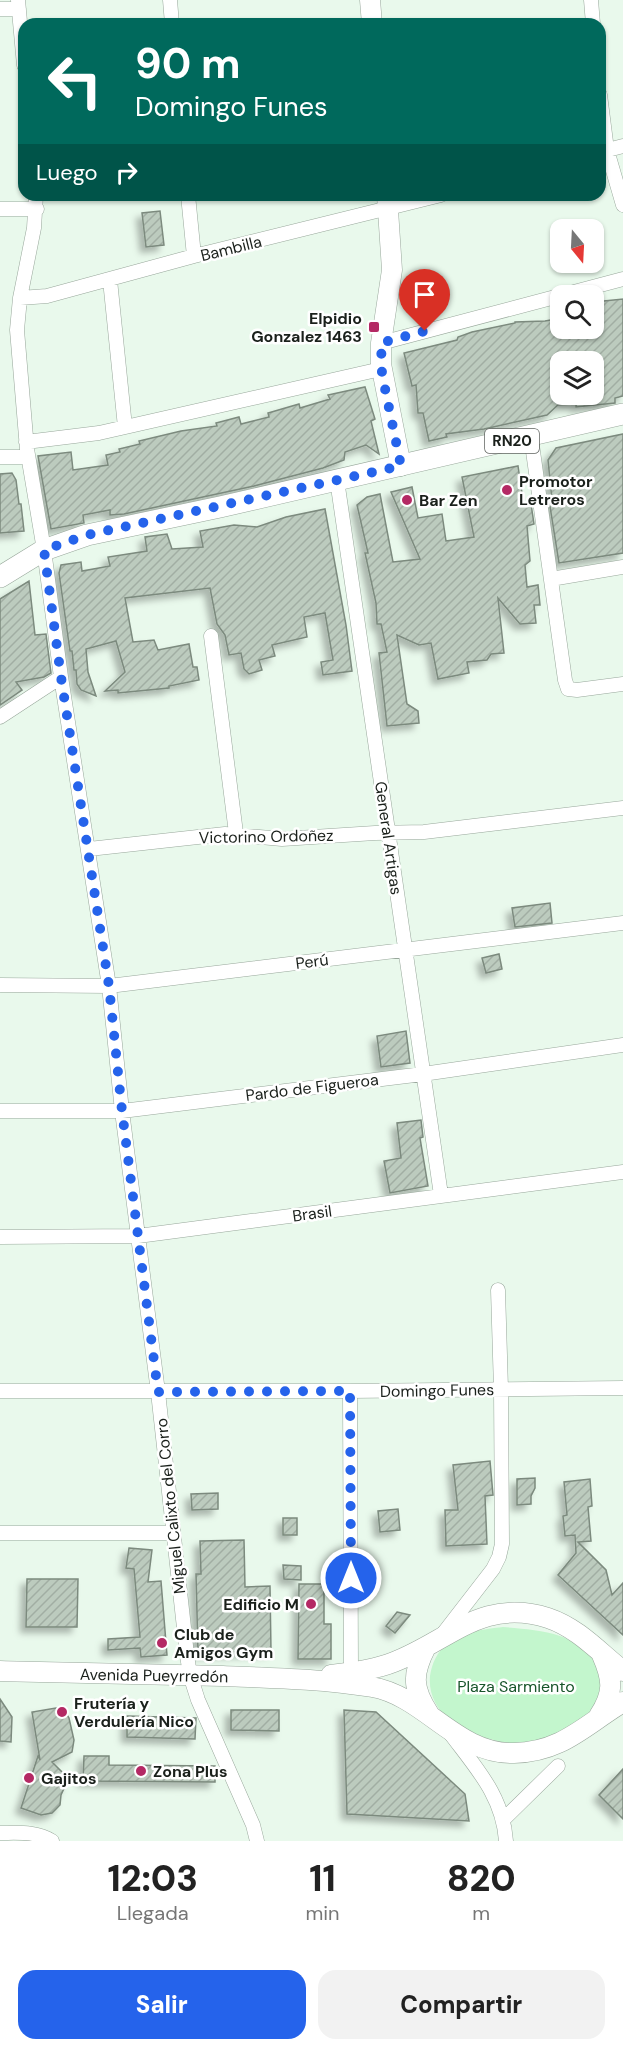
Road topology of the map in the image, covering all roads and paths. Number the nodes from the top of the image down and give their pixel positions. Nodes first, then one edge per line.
1 (170, 0) edge
2 (370, 0) edge
3 (591, 0) edge
4 (18, 4) edge
5 (0, 9) edge
6 (172, 18) edge
7 (372, 18) edge
8 (592, 18) edge
9 (623, 146) edge
10 (606, 150) edge
11 (606, 159) edge
12 (189, 201) edge
13 (37, 202) edge
14 (388, 202) edge
15 (623, 205) edge
16 (0, 209) edge
17 (194, 256) junction
18 (623, 279) edge
19 (110, 280) junction
20 (20, 298) junction
21 (381, 343) junction
22 (381, 369) junction
23 (623, 414) edge
24 (125, 427) junction
25 (531, 436) junction
26 (26, 442) junction
27 (0, 456) edge
28 (28, 458) junction
29 (401, 466) junction
30 (338, 480) junction
31 (44, 550) junction
32 (623, 567) edge
33 (0, 577) edge
34 (551, 579) junction
35 (211, 636) dead end
36 (61, 677) junction
37 (623, 684) edge
38 (0, 717) edge
39 (623, 807) edge
40 (236, 833) junction
41 (389, 834) junction
42 (88, 849) junction
43 (623, 922) edge
44 (405, 949) junction
45 (0, 985) edge
46 (109, 986) junction
47 (623, 1045) edge
48 (423, 1074) junction
49 (0, 1111) edge
50 (122, 1111) junction
51 (623, 1172) edge
52 (441, 1195) junction
53 (138, 1236) junction
54 (0, 1237) edge
55 (498, 1290) dead end
56 (623, 1388) edge
57 (501, 1389) junction
58 (0, 1391) edge
59 (350, 1391) junction
60 (158, 1392) junction
61 (0, 1533) edge
62 (173, 1533) junction
63 (432, 1643) junction
64 (602, 1655) junction
65 (0, 1671) edge
66 (623, 1671) edge
67 (351, 1672) junction
68 (190, 1675) junction
69 (307, 1679) junction
70 (623, 1702) edge
71 (431, 1716) junction
72 (598, 1718) junction
73 (449, 1731) junction
74 (558, 1766) dead end
75 (504, 1819) junction
76 (0, 1833) edge
77 (52, 1841) edge
78 (257, 1841) edge
79 (506, 1841) edge

1 - 6 street
2 - 7 main road
3 - 8 street
4 - 5 street
9 - 10 street
11 - 15 street
12 - 17 street
13 - 16 street
13 - 20 street, Miguel Calixto del Corro
14 - 17 street, Bambilla
14 - 21 main road
17 - 19 street, Bambilla
18 - 21 street
19 - 20 street, Bambilla
19 - 24 street
20 - 26 street, Miguel Calixto del Corro
21 - 22 main road
22 - 24 street
22 - 29 main road
23 - 25 main road, RN20
24 - 26 street
25 - 29 main road, RN20
25 - 34 street
26 - 28 street, Miguel Calixto del Corro
27 - 28 street
28 - 31 street, Miguel Calixto del Corro
29 - 30 main road, RN20
30 - 31 main road, RN20
30 - 41 street, General Artigas
31 - 33 main road, RN20
31 - 36 street, Miguel Calixto del Corro
32 - 34 street
34 - 37 street
35 - 40 street
36 - 38 street
36 - 42 street, Miguel Calixto del Corro
39 - 41 street, Victorino Ordoñez
40 - 41 street, Victorino Ordoñez
40 - 42 street, Victorino Ordoñez
41 - 44 street, General Artigas
42 - 46 street, Miguel Calixto del Corro
43 - 44 street, Perú
44 - 46 street, Perú
44 - 48 street, General Artigas
45 - 46 street, Perú
46 - 50 street, Miguel Calixto del Corro
47 - 48 street, Pardo de Figueroa
48 - 50 street, Pardo de Figueroa
48 - 52 street, General Artigas
49 - 50 street, Pardo de Figueroa
50 - 53 street, Miguel Calixto del Corro
51 - 52 street, Brasil
52 - 53 street, Brasil
53 - 54 street, Brasil
53 - 60 street, Miguel Calixto del Corro
55 - 57 street
56 - 57 street, Domingo Funes
57 - 59 street, Domingo Funes
57 - 63 street
58 - 60 street, Domingo Funes
59 - 60 street, Domingo Funes
59 - 67 street
60 - 62 street, Miguel Calixto del Corro
61 - 62 street
62 - 68 street, Miguel Calixto del Corro
63 - 64 main road, Avenida Pueyrredón
63 - 67 main road, Avenida Pueyrredón
63 - 71 main road, Avenida Pueyrredón
64 - 66 main road, Avenida Pueyrredón
64 - 72 main road, Avenida Pueyrredón
65 - 68 main road, Avenida Pueyrredón
67 - 69 main road, Avenida Pueyrredón
68 - 69 main road, Avenida Pueyrredón
68 - 78 street
69 - 71 main road, Avenida Pueyrredón
70 - 72 main road, Avenida Pueyrredón
71 - 73 main road, Avenida Pueyrredón
72 - 73 main road, Avenida Pueyrredón
73 - 75 street
74 - 75 street
75 - 79 street
76 - 77 street

